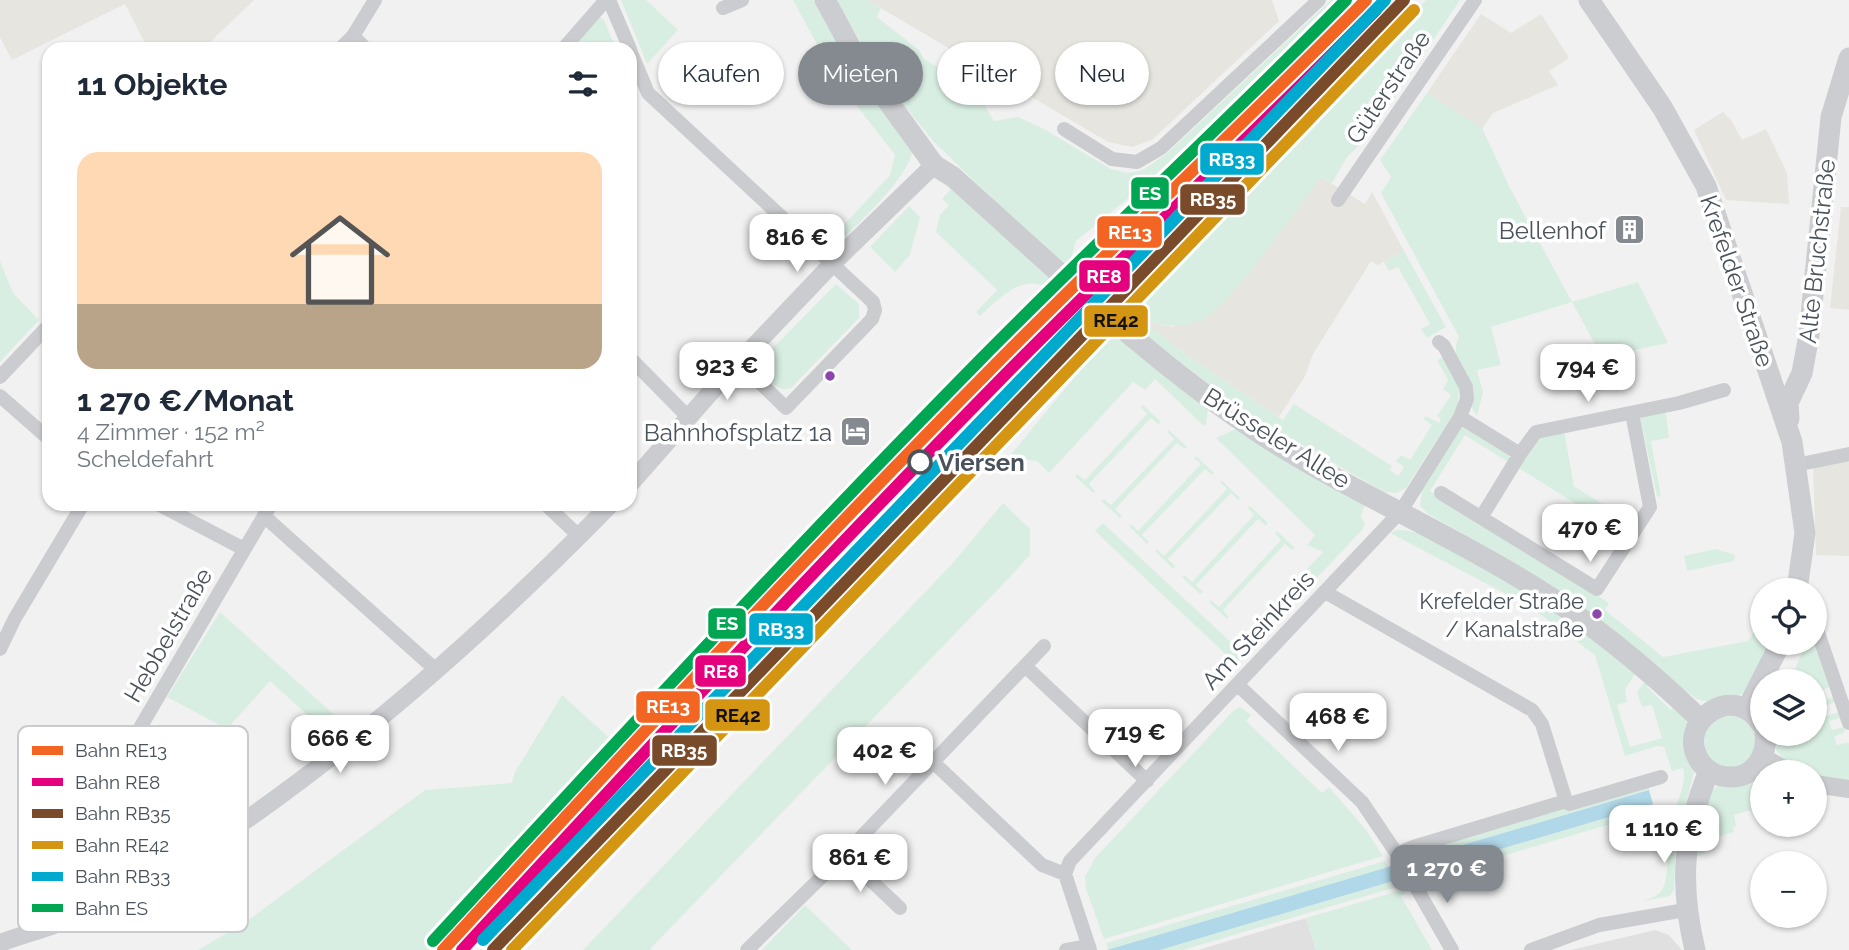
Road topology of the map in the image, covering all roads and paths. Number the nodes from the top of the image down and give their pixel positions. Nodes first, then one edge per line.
1 (375, 0) edge
2 (607, 0) edge
3 (742, 0) edge
4 (825, 0) edge
5 (1319, 0) edge
6 (1475, 0) edge
7 (1589, 0) edge
8 (723, 8) dead end
9 (353, 36) junction
10 (347, 42) edge
11 (359, 42) edge
12 (569, 42) edge
13 (626, 42) edge
14 (1849, 58) edge
15 (637, 67) edge
16 (1064, 129) dead end
17 (934, 165) junction
18 (1338, 200) dead end
19 (833, 263) junction
20 (42, 332) edge
21 (1439, 342) dead end
22 (739, 362) junction
23 (637, 365) edge
24 (0, 377) edge
25 (1724, 390) dead end
26 (0, 396) edge
27 (1632, 413) junction
28 (1460, 417) junction
29 (689, 418) junction
30 (42, 433) edge
31 (1792, 442) junction
32 (1520, 454) junction
33 (1849, 454) edge
34 (1796, 465) junction
35 (637, 476) edge
36 (1441, 493) dead end
37 (79, 511) edge
38 (171, 511) edge
39 (266, 511) edge
40 (268, 511) edge
41 (552, 511) edge
42 (604, 511) edge
43 (1401, 511) junction
44 (1482, 516) junction
45 (579, 536) junction
46 (244, 549) junction
47 (1799, 578) edge
48 (1325, 592) junction
49 (1044, 646) dead end
50 (0, 649) edge
51 (1827, 650) edge
52 (1774, 655) edge
53 (1025, 666) junction
54 (436, 670) junction
55 (1238, 685) junction
56 (1844, 688) edge
57 (1747, 709) junction
58 (1750, 712) edge
59 (1701, 720) junction
60 (1849, 723) edge
61 (141, 726) edge
62 (1764, 746) edge
63 (1763, 757) junction
64 (1768, 760) edge
65 (933, 762) junction
66 (1709, 771) junction
67 (1661, 777) dead end
68 (1147, 781) junction
69 (1827, 786) edge
70 (1849, 789) edge
71 (1566, 801) junction
72 (248, 817) edge
73 (844, 855) junction
74 (1399, 858) junction
75 (1065, 874) junction
76 (900, 908) dead end
77 (1685, 911) junction
78 (31, 932) edge
79 (0, 943) edge
80 (1090, 948) edge
81 (747, 950) edge
82 (1066, 950) edge
83 (1452, 950) edge
84 (1531, 950) edge
85 (1695, 950) edge

1 - 9 street
2 - 12 street
2 - 13 street
3 - 8 street
4 - 17 main road, Brüsseler Allee
5 - 16 street
6 - 18 street, Güterstraße
7 - 31 main road, Krefelder Straße
9 - 10 street
9 - 11 street
14 - 31 main road, Alte Bruchstraße
15 - 19 street
17 - 19 street
17 - 43 main road, Brüsseler Allee
19 - 22 street
19 - 22 street
20 - 24 street
21 - 28 street
22 - 29 street
23 - 29 street
25 - 27 street
26 - 30 street
27 - 32 street
27 - 44 street
28 - 32 street
28 - 43 street, Am Steinkreis
29 - 35 street
31 - 34 main road, Krefelder Straße
32 - 44 street
33 - 34 street
34 - 47 main road, Krefelder Straße
36 - 44 street
37 - 50 street
38 - 46 street
39 - 46 street, Hebbelstraße
40 - 54 street
41 - 45 street
42 - 45 street
43 - 48 street, Am Steinkreis
43 - 59 main road, Brüsseler Allee
45 - 54 street
46 - 61 street, Hebbelstraße
48 - 55 street, Am Steinkreis
48 - 71 street
49 - 53 street
51 - 56 street
52 - 57 main road
53 - 65 street
53 - 68 street
54 - 72 street
55 - 68 street, Am Steinkreis
55 - 74 street
56 - 60 street
57 - 58 main road
57 - 59 main road
59 - 66 main road
62 - 63 main road
63 - 64 street
63 - 66 main road
65 - 73 street
65 - 75 street
66 - 77 main road
67 - 71 street
68 - 75 street, Am Steinkreis
69 - 70 street
71 - 74 street
73 - 76 street
73 - 81 street
74 - 83 street
75 - 80 street
77 - 84 street
77 - 85 main road
78 - 79 street
80 - 82 street

